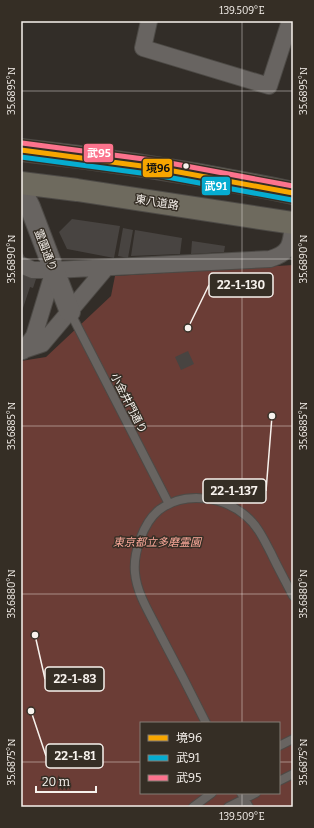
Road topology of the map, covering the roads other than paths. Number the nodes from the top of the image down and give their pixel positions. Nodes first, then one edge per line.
1 (149, 21) edge
2 (290, 21) edge
3 (21, 150) edge
4 (21, 183) edge
5 (21, 189) edge
6 (293, 193) edge
7 (293, 224) edge
8 (21, 265) edge
9 (106, 268) junction
10 (54, 270) junction
11 (70, 312) junction
12 (22, 351) edge
13 (169, 504) junction
14 (293, 596) edge
15 (205, 722) edge
16 (292, 741) edge
17 (280, 746) edge
18 (293, 774) edge
19 (280, 781) edge
20 (211, 794) edge
21 (242, 796) edge
22 (194, 807) edge
23 (228, 807) edge
24 (249, 807) edge

1 - 2 street
3 - 6 main road
4 - 7 main road, 東八道路
5 - 10 street, 霊園通り
7 - 9 street
8 - 10 street
9 - 10 street
9 - 11 street
10 - 11 street, 霊園通り
10 - 12 street
11 - 12 street
11 - 13 lane, 小金井門通り
13 - 14 lane
13 - 15 lane
16 - 17 lane
18 - 19 lane
20 - 22 lane
21 - 23 lane
21 - 24 lane

